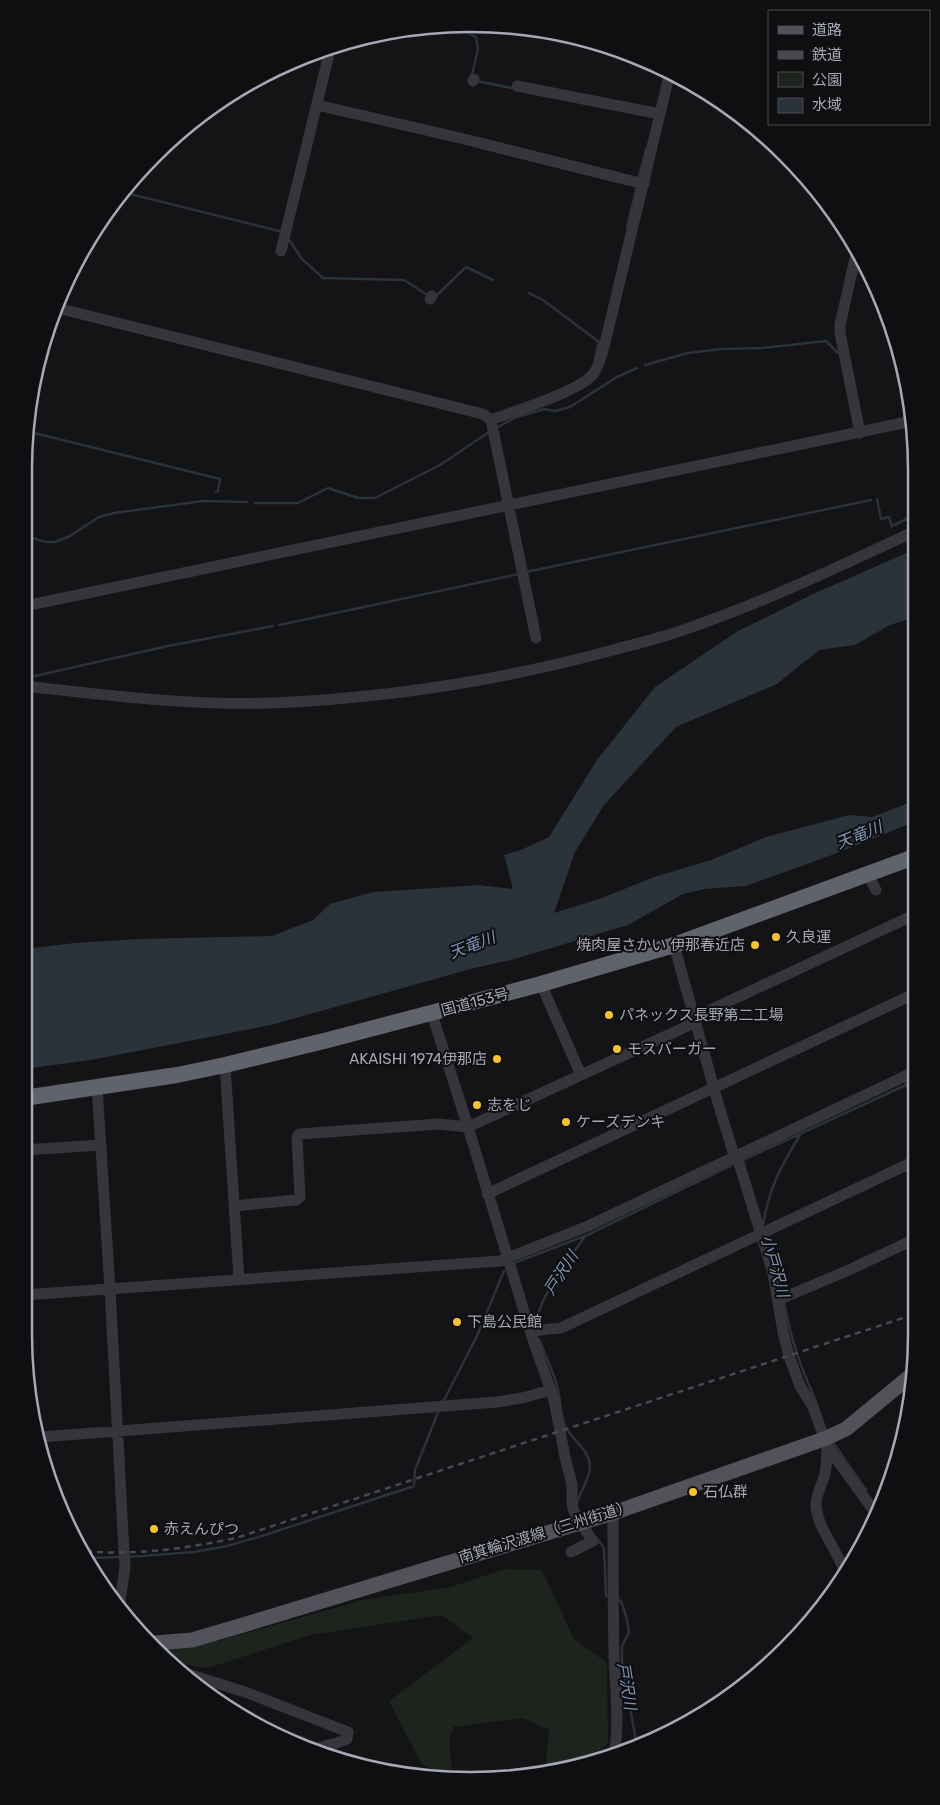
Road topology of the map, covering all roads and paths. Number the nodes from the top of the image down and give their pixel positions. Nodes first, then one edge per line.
1 (329, 56) edge
2 (668, 80) edge
3 (517, 86) dead end
4 (317, 105) junction
5 (660, 114) junction
6 (644, 184) junction
7 (281, 251) dead end
8 (854, 261) edge
9 (63, 310) edge
10 (905, 423) edge
11 (492, 425) junction
12 (860, 433) junction
13 (508, 505) junction
14 (908, 534) edge
15 (32, 604) edge
16 (536, 638) dead end
17 (32, 687) edge
18 (908, 860) edge
19 (868, 875) junction
20 (876, 890) dead end
21 (908, 918) edge
22 (674, 945) junction
23 (541, 984) junction
24 (908, 997) edge
25 (432, 1014) junction
26 (694, 1020) junction
27 (225, 1065) junction
28 (581, 1075) junction
29 (908, 1082) edge
30 (713, 1087) junction
31 (97, 1088) junction
32 (32, 1097) edge
33 (468, 1127) junction
34 (101, 1145) junction
35 (32, 1149) edge
36 (735, 1156) junction
37 (908, 1164) edge
38 (487, 1194) junction
39 (234, 1206) junction
40 (764, 1233) junction
41 (908, 1242) edge
42 (507, 1258) junction
43 (239, 1280) junction
44 (110, 1289) junction
45 (32, 1294) edge
46 (781, 1299) junction
47 (534, 1330) junction
48 (905, 1380) edge
49 (551, 1390) junction
50 (118, 1432) junction
51 (45, 1437) edge
52 (828, 1440) junction
53 (872, 1507) edge
54 (613, 1513) junction
55 (580, 1522) junction
56 (571, 1552) dead end
57 (842, 1565) edge
58 (121, 1598) edge
59 (160, 1643) edge
60 (198, 1677) edge
61 (323, 1747) edge
62 (615, 1747) edge

1 - 4 street
2 - 5 street
3 - 5 street
4 - 6 street
4 - 7 street
5 - 6 street
6 - 11 street
8 - 12 street
9 - 11 street
10 - 12 street
11 - 13 street
12 - 13 street
13 - 15 street
13 - 16 street
14 - 17 street
18 - 19 highway, 国道153号
19 - 20 street
19 - 22 highway, 国道153号
21 - 26 street
22 - 23 highway, 国道153号
22 - 26 street
23 - 25 highway, 国道153号
23 - 28 street
24 - 30 street
25 - 27 highway, 国道153号
25 - 33 street
26 - 28 street
26 - 30 street
27 - 31 highway, 国道153号
27 - 39 street
28 - 33 street
29 - 36 street
30 - 36 street
30 - 38 street
31 - 32 highway, 国道153号
31 - 34 street
33 - 38 street
33 - 39 street
34 - 35 street
34 - 44 street
36 - 40 street
36 - 42 street
37 - 40 street
38 - 42 street
39 - 43 street
40 - 46 street
40 - 47 street
41 - 46 street
42 - 43 street
42 - 47 street
43 - 44 street
44 - 45 street
44 - 50 street
46 - 52 street
47 - 49 street
48 - 52 main road, 南箕輪沢渡線（三州街道）
49 - 50 street
49 - 55 street
50 - 51 street
50 - 58 street
52 - 53 street
52 - 54 main road, 南箕輪沢渡線（三州街道）
52 - 57 street
54 - 55 main road, 南箕輪沢渡線（三州街道）
54 - 62 street
55 - 56 street
55 - 59 main road, 南箕輪沢渡線（三州街道）
60 - 61 street

